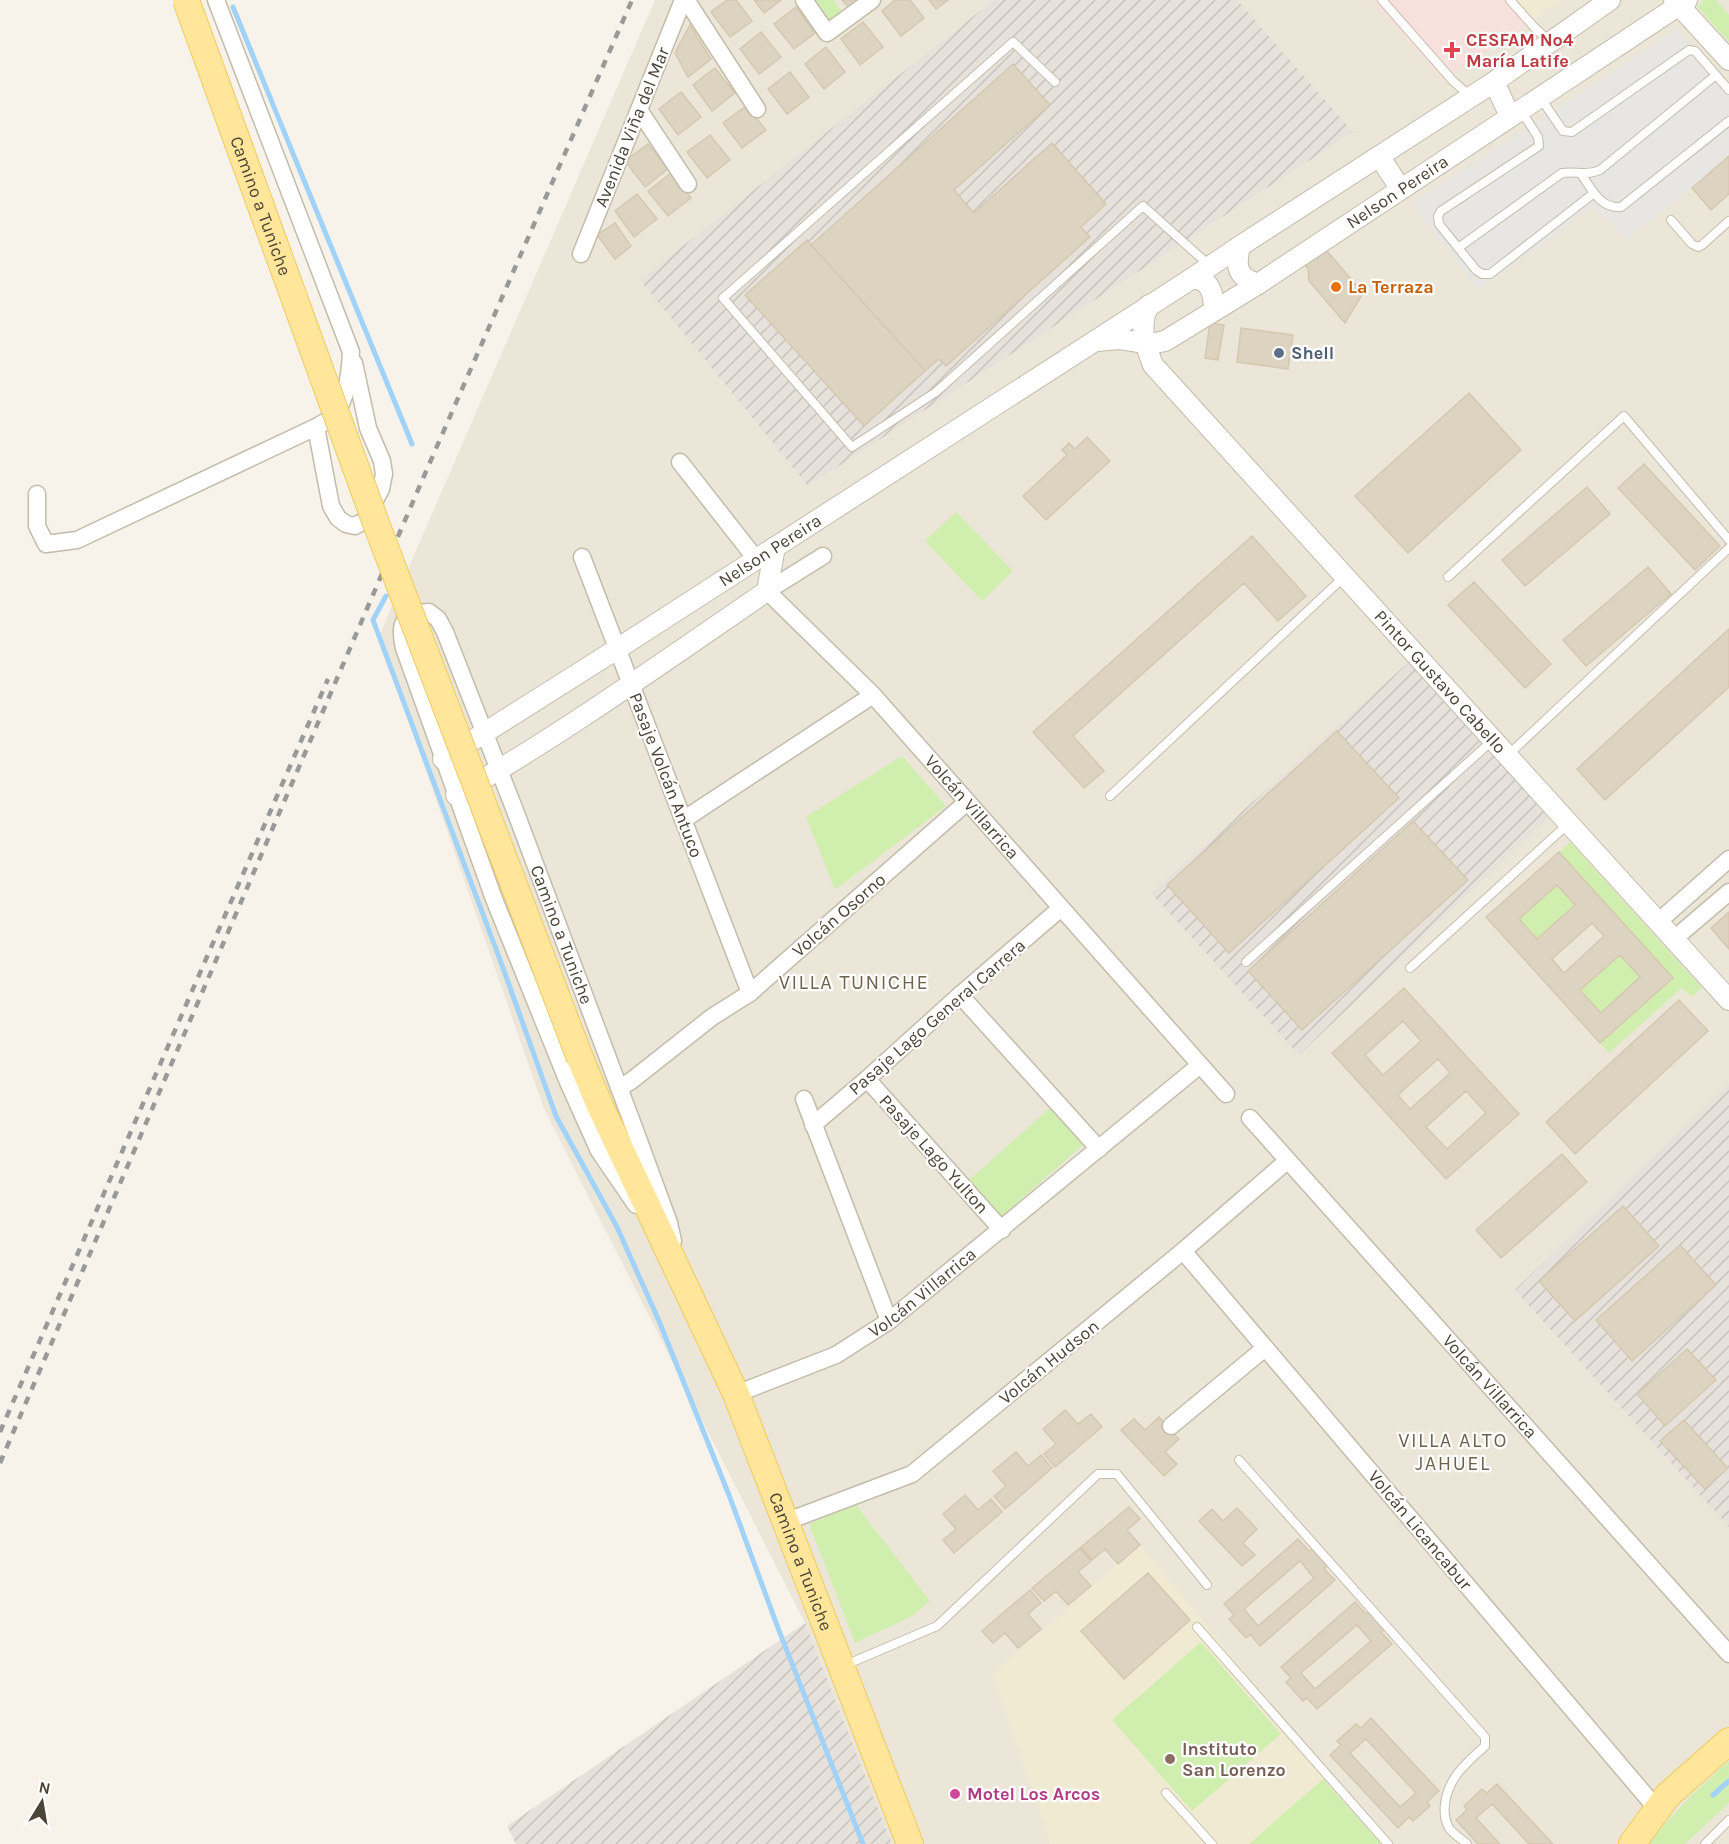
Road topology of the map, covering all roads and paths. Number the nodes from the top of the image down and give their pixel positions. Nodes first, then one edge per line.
1 (186, 0) edge
2 (216, 0) edge
3 (804, 0) edge
4 (872, 0) edge
5 (1382, 0) edge
6 (1510, 0) edge
7 (1610, 0) edge
8 (685, 2) edge
9 (1679, 2) edge
10 (1550, 42) junction
11 (1729, 60) edge
12 (1716, 75) junction
13 (1055, 82) dead end
14 (1494, 82) junction
15 (1729, 90) edge
16 (1471, 96) junction
17 (1545, 104) junction
18 (757, 109) dead end
19 (639, 110) junction
20 (1520, 117) junction
21 (1729, 121) edge
22 (1379, 156) junction
23 (1581, 174) junction
24 (688, 184) dead end
25 (1400, 188) junction
26 (1594, 193) junction
27 (1671, 220) dead end
28 (1729, 221) edge
29 (1240, 246) junction
30 (1458, 248) junction
31 (581, 254) dead end
32 (1210, 266) junction
33 (1191, 279) junction
34 (1258, 284) junction
35 (1149, 305) junction
36 (1214, 311) junction
37 (1096, 340) junction
38 (1145, 344) junction
39 (351, 352) junction
40 (316, 427) junction
41 (680, 462) dead end
42 (37, 494) dead end
43 (1729, 540) edge
44 (775, 547) junction
45 (1729, 548) edge
46 (823, 556) dead end
47 (582, 557) dead end
48 (756, 559) junction
49 (1345, 576) junction
50 (1448, 577) dead end
51 (767, 591) junction
52 (617, 650) junction
53 (631, 684) junction
54 (873, 695) junction
55 (484, 734) junction
56 (1493, 740) junction
57 (1507, 756) junction
58 (443, 759) junction
59 (499, 770) junction
60 (456, 795) junction
61 (1110, 796) dead end
62 (968, 802) junction
63 (683, 820) junction
64 (1569, 823) junction
65 (1729, 859) edge
66 (1729, 892) edge
67 (1061, 908) junction
68 (1658, 922) junction
69 (1674, 939) junction
70 (1246, 962) dead end
71 (1410, 968) dead end
72 (750, 993) junction
73 (960, 995) junction
74 (1729, 1000) edge
75 (1200, 1065) junction
76 (867, 1079) junction
77 (619, 1088) junction
78 (1226, 1094) dead end
79 (804, 1099) dead end
80 (1250, 1118) dead end
81 (813, 1125) junction
82 (1099, 1149) junction
83 (1287, 1161) junction
84 (1002, 1230) junction
85 (669, 1251) junction
86 (1183, 1251) junction
87 (683, 1282) junction
88 (889, 1321) junction
89 (1265, 1348) junction
90 (736, 1394) junction
91 (1171, 1426) dead end
92 (1239, 1460) dead end
93 (785, 1522) junction
94 (1208, 1585) dead end
95 (1197, 1627) dead end
96 (1729, 1654) edge
97 (842, 1666) junction
98 (1729, 1741) edge
99 (1167, 1793) dead end
100 (1657, 1809) junction
101 (1729, 1820) edge
102 (910, 1844) edge
103 (1212, 1844) edge
104 (1388, 1844) edge
105 (1467, 1844) edge
106 (1632, 1844) edge
107 (1705, 1844) edge

1 - 85 main road, Camino a Tuniche, bridge
2 - 39 street, Camino a Tuniche
3 - 4 street
5 - 16 lane
6 - 10 lane
7 - 10 street, Nelson Pereira
8 - 18 street
8 - 19 street, Avenida Viña del Mar
9 - 11 street
9 - 17 street, Nelson Pereira
10 - 14 street, Nelson Pereira
12 - 15 lane
12 - 17 lane
12 - 23 lane
13 - 32 lane
14 - 16 street, Nelson Pereira
14 - 20 street
16 - 22 street, Nelson Pereira
17 - 20 street, Nelson Pereira
19 - 24 street
19 - 31 street, Avenida Viña del Mar
20 - 25 street, Nelson Pereira
20 - 30 lane
21 - 26 lane
22 - 25 street
22 - 29 street, Nelson Pereira
23 - 26 lane
23 - 30 lane
25 - 34 street, Nelson Pereira
26 - 30 lane
27 - 28 lane
29 - 32 street, Nelson Pereira
29 - 34 street
32 - 33 street, Nelson Pereira
33 - 35 street, Nelson Pereira
33 - 36 street
34 - 36 street, Nelson Pereira
35 - 37 street, Nelson Pereira
35 - 38 street
36 - 38 street, Nelson Pereira
37 - 38 street, Nelson Pereira
37 - 44 street, Nelson Pereira
38 - 49 street, Pintor Gustavo Cabello
39 - 40 street, Camino a Tuniche
39 - 40 street, Camino a Tuniche
40 - 42 street
41 - 48 street
43 - 50 lane
44 - 48 street, Nelson Pereira
44 - 51 street
45 - 57 lane
46 - 51 street, Nelson Pereira
47 - 52 street, Pasaje Volcán Antuco
48 - 52 street, Nelson Pereira
49 - 56 street, Pintor Gustavo Cabello
49 - 61 lane
51 - 53 street, Nelson Pereira
51 - 54 street, Volcán Villarrica
52 - 53 street, Pasaje Volcán Antuco
52 - 55 street, Nelson Pereira
53 - 59 street, Nelson Pereira
53 - 63 street, Pasaje Volcán Antuco
54 - 62 street, Volcán Villarrica
54 - 63 street
55 - 58 street, Nelson Pereira
55 - 58 street, Camino a Tuniche
55 - 59 street, Camino a Tuniche
56 - 57 street, Pintor Gustavo Cabello
56 - 70 lane
57 - 64 street, Pintor Gustavo Cabello
58 - 60 street, Camino a Tuniche
59 - 60 street, Nelson Pereira
59 - 77 street, Camino a Tuniche
60 - 85 street, Camino a Tuniche
62 - 67 street, Volcán Villarrica
62 - 72 street, Volcán Osorno
63 - 72 street, Pasaje Volcán Antuco
64 - 68 street, Pintor Gustavo Cabello
64 - 71 lane
65 - 68 street
66 - 69 street
67 - 73 street, Pasaje Lago General Carrera
67 - 75 street, Volcán Villarrica
68 - 69 street, Pintor Gustavo Cabello
69 - 74 street, Pintor Gustavo Cabello
72 - 77 street, Volcán Osorno
73 - 76 street, Pasaje Lago General Carrera
73 - 82 street
75 - 78 street, Volcán Villarrica
75 - 82 street, Volcán Villarrica
76 - 81 street, Pasaje Lago General Carrera
76 - 84 street, Pasaje Lago Yulton
77 - 87 street, Camino a Tuniche
79 - 81 street
80 - 83 street, Volcán Villarrica
81 - 88 street
82 - 84 street, Volcán Villarrica
83 - 86 street, Volcán Hudson
83 - 96 street, Volcán Villarrica
84 - 88 street, Volcán Villarrica
85 - 87 main road, Camino a Tuniche
86 - 89 street, Volcán Licancabur
86 - 93 street, Volcán Hudson
87 - 90 main road, Camino a Tuniche
88 - 90 street, Volcán Villarrica
89 - 91 street
89 - 100 street, Volcán Licancabur
90 - 93 main road, Camino a Tuniche
92 - 105 lane
93 - 97 main road, Camino a Tuniche
94 - 97 lane
95 - 104 lane
97 - 102 main road, Camino a Tuniche
98 - 100 main road
99 - 103 lane
100 - 106 main road
101 - 107 lane

